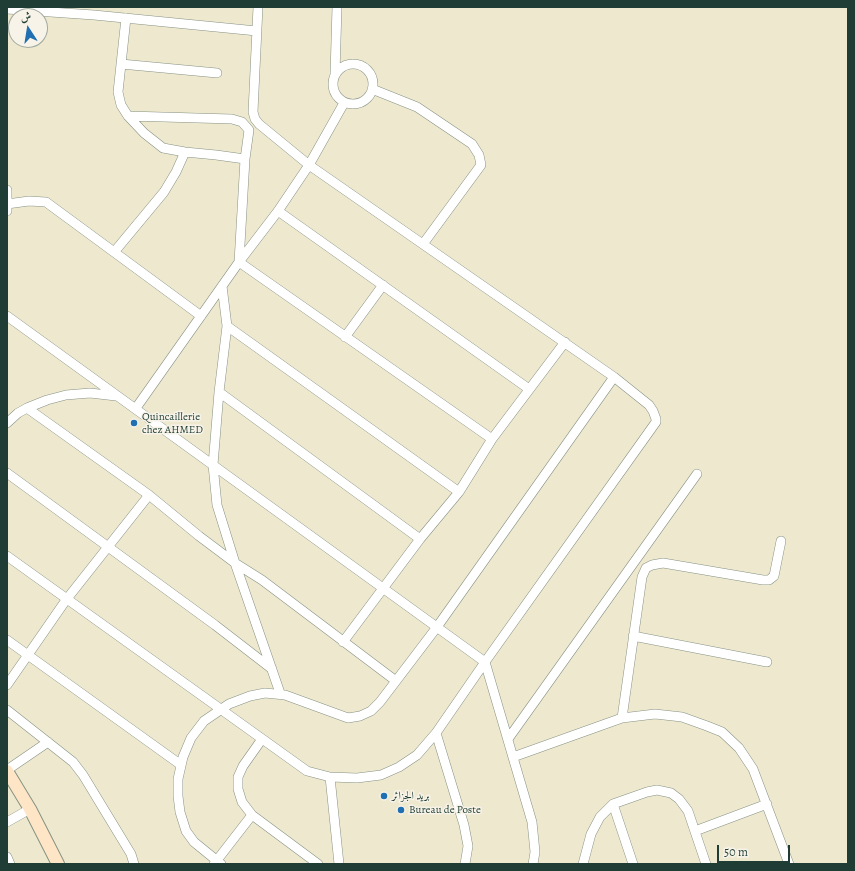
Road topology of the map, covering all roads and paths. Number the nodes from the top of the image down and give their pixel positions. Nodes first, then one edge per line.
1 (258, 7) edge
2 (337, 7) edge
3 (7, 8) edge
4 (126, 18) junction
5 (257, 31) junction
6 (121, 64) junction
7 (217, 73) dead end
8 (335, 74) junction
9 (372, 89) junction
10 (344, 103) junction
11 (128, 116) junction
12 (185, 152) junction
13 (245, 159) junction
14 (309, 165) junction
15 (7, 190) edge
16 (7, 206) edge
17 (278, 211) junction
18 (423, 244) junction
19 (115, 251) junction
20 (239, 262) junction
21 (383, 285) junction
22 (222, 286) junction
23 (7, 316) edge
24 (201, 316) junction
25 (227, 326) junction
26 (345, 337) junction
27 (565, 342) junction
28 (614, 377) junction
29 (529, 389) junction
30 (219, 392) junction
31 (119, 396) junction
32 (27, 408) junction
33 (136, 408) junction
34 (7, 423) edge
35 (492, 438) junction
36 (213, 466) junction
37 (7, 473) edge
38 (697, 474) dead end
39 (458, 492) junction
40 (149, 495) junction
41 (420, 539) junction
42 (781, 541) dead end
43 (108, 547) junction
44 (7, 556) edge
45 (235, 563) junction
46 (384, 588) junction
47 (66, 600) junction
48 (437, 627) junction
49 (633, 636) junction
50 (7, 640) edge
51 (343, 642) junction
52 (29, 655) junction
53 (485, 662) junction
54 (767, 662) dead end
55 (272, 670) junction
56 (396, 681) junction
57 (7, 685) edge
58 (280, 693) junction
59 (221, 709) junction
60 (7, 710) edge
61 (622, 718) junction
62 (436, 732) junction
63 (262, 739) junction
64 (508, 739) junction
65 (48, 742) junction
66 (513, 757) junction
67 (181, 765) junction
68 (7, 771) edge
69 (330, 777) junction
70 (613, 804) junction
71 (767, 804) junction
72 (30, 809) junction
73 (252, 815) junction
74 (7, 822) edge
75 (695, 831) junction
76 (7, 857) edge
77 (217, 863) edge
78 (10, 864) edge
79 (58, 864) edge
80 (134, 864) edge
81 (318, 864) edge
82 (339, 864) edge
83 (465, 864) edge
84 (533, 864) edge
85 (584, 864) edge
86 (633, 864) edge
87 (706, 864) edge
88 (789, 864) edge

1 - 5 street
2 - 8 street
3 - 4 street
4 - 5 street
4 - 6 street
5 - 14 street
6 - 7 street
6 - 11 street
8 - 9 street
8 - 10 street
9 - 10 street
9 - 18 street
10 - 14 street
11 - 12 street
11 - 13 street
12 - 13 street
12 - 19 street
13 - 20 street
14 - 17 street
14 - 18 street
15 - 16 street
16 - 19 street
17 - 20 street
17 - 21 street
18 - 27 street
19 - 24 street
20 - 22 street
20 - 26 street
21 - 26 street
21 - 29 street
22 - 24 street
22 - 25 street
23 - 31 street
24 - 33 street
25 - 30 street
25 - 39 street
26 - 35 street
27 - 28 street
27 - 29 street
28 - 48 street
28 - 53 street
29 - 35 street
30 - 36 street
30 - 41 street
31 - 32 street
31 - 33 street
32 - 34 street
32 - 40 street
33 - 36 street
35 - 39 street
36 - 45 street
36 - 46 street
37 - 43 street
38 - 64 street
39 - 41 street
40 - 43 street
40 - 45 street
41 - 46 street
42 - 49 street
43 - 47 street
43 - 55 street
44 - 47 street
45 - 51 street
45 - 55 street
46 - 48 street
46 - 51 street
47 - 52 street
47 - 59 street
48 - 53 street
48 - 56 street
49 - 54 street
49 - 61 street
50 - 52 street
51 - 56 street
52 - 57 street
52 - 67 street
53 - 62 street
53 - 64 street
55 - 58 street
56 - 58 street
58 - 59 street
59 - 63 street
59 - 67 street
60 - 65 street
61 - 66 street
61 - 71 street
62 - 69 street
62 - 83 street
63 - 69 street
63 - 73 street
64 - 66 street
65 - 68 street
65 - 80 street
66 - 84 street
67 - 77 street
68 - 72 main road
69 - 82 street
70 - 75 street
70 - 85 street
70 - 86 street
71 - 75 street
71 - 88 street
72 - 74 street
72 - 79 main road
73 - 77 street
73 - 81 street
75 - 87 street
76 - 78 street

